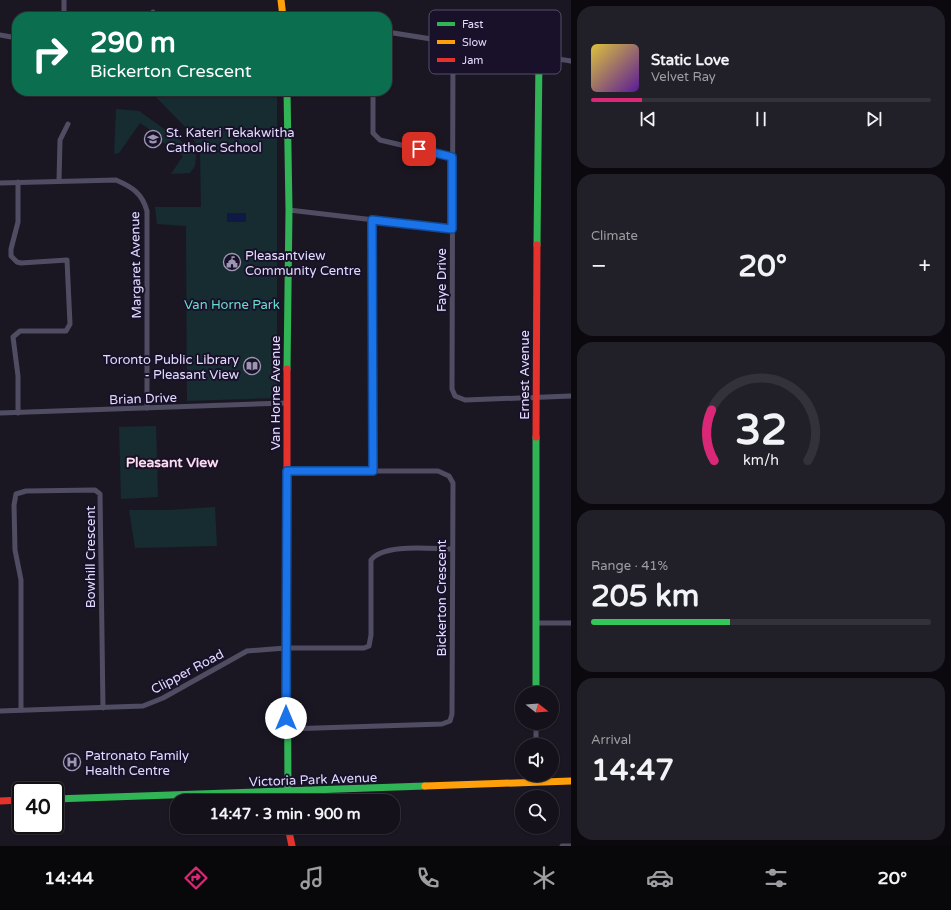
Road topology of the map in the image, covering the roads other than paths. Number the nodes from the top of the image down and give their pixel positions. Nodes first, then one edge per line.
1 (64, 0) edge
2 (281, 0) edge
3 (64, 12) edge
4 (283, 12) edge
5 (392, 33) edge
6 (0, 36) edge
7 (12, 37) edge
8 (429, 39) edge
9 (561, 59) edge
10 (571, 61) edge
11 (453, 74) edge
12 (539, 74) edge
13 (288, 96) edge
14 (373, 96) edge
15 (68, 124) dead end
16 (452, 157) junction
17 (59, 181) junction
18 (18, 182) junction
19 (0, 183) edge
20 (289, 210) junction
21 (372, 220) junction
22 (452, 229) junction
23 (571, 396) edge
24 (536, 397) junction
25 (286, 403) junction
26 (147, 408) junction
27 (0, 413) edge
28 (18, 413) junction
29 (287, 471) junction
30 (373, 471) junction
31 (452, 549) junction
32 (571, 622) edge
33 (536, 624) junction
34 (286, 648) junction
35 (536, 686) edge
36 (103, 708) junction
37 (21, 710) junction
38 (0, 711) edge
39 (286, 729) junction
40 (515, 780) edge
41 (559, 780) edge
42 (571, 781) edge
43 (286, 792) junction
44 (64, 799) edge
45 (0, 800) edge
46 (12, 800) edge
47 (289, 834) edge
48 (292, 846) edge
49 (562, 846) edge
50 (571, 846) edge

1 - 3 street
2 - 4 street
5 - 8 street
6 - 7 street
9 - 10 street
11 - 16 street, Faye Drive
12 - 24 street, Ernest Avenue
13 - 20 street, Van Horne Avenue
14 - 16 street
15 - 17 street
16 - 22 street, Faye Drive
17 - 18 street, Margaret Avenue
17 - 26 street, Margaret Avenue
18 - 19 street, Margaret Avenue
18 - 28 street
20 - 21 street
20 - 25 street, Van Horne Avenue
21 - 22 street
21 - 30 street
22 - 24 street, Faye Drive
23 - 24 street
24 - 33 street, Ernest Avenue
25 - 26 street, Brian Drive
25 - 29 street, Van Horne Avenue
26 - 28 street, Brian Drive
27 - 28 street, Brian Drive
29 - 30 street, Bickerton Crescent
29 - 34 street, Van Horne Avenue
30 - 31 street, Bickerton Crescent
31 - 34 street, Clipper Road
31 - 39 street, Bickerton Crescent
32 - 33 street
33 - 35 street, Ernest Avenue
34 - 36 street, Clipper Road
34 - 39 street, Van Horne Avenue
36 - 37 street, Clipper Road
36 - 37 street, Bowhill Crescent
37 - 38 street, Clipper Road
39 - 43 street, Van Horne Avenue
40 - 43 street, Victoria Park Avenue
41 - 42 street, Victoria Park Avenue
43 - 44 street, Victoria Park Avenue
45 - 46 street
47 - 48 street
49 - 50 street

